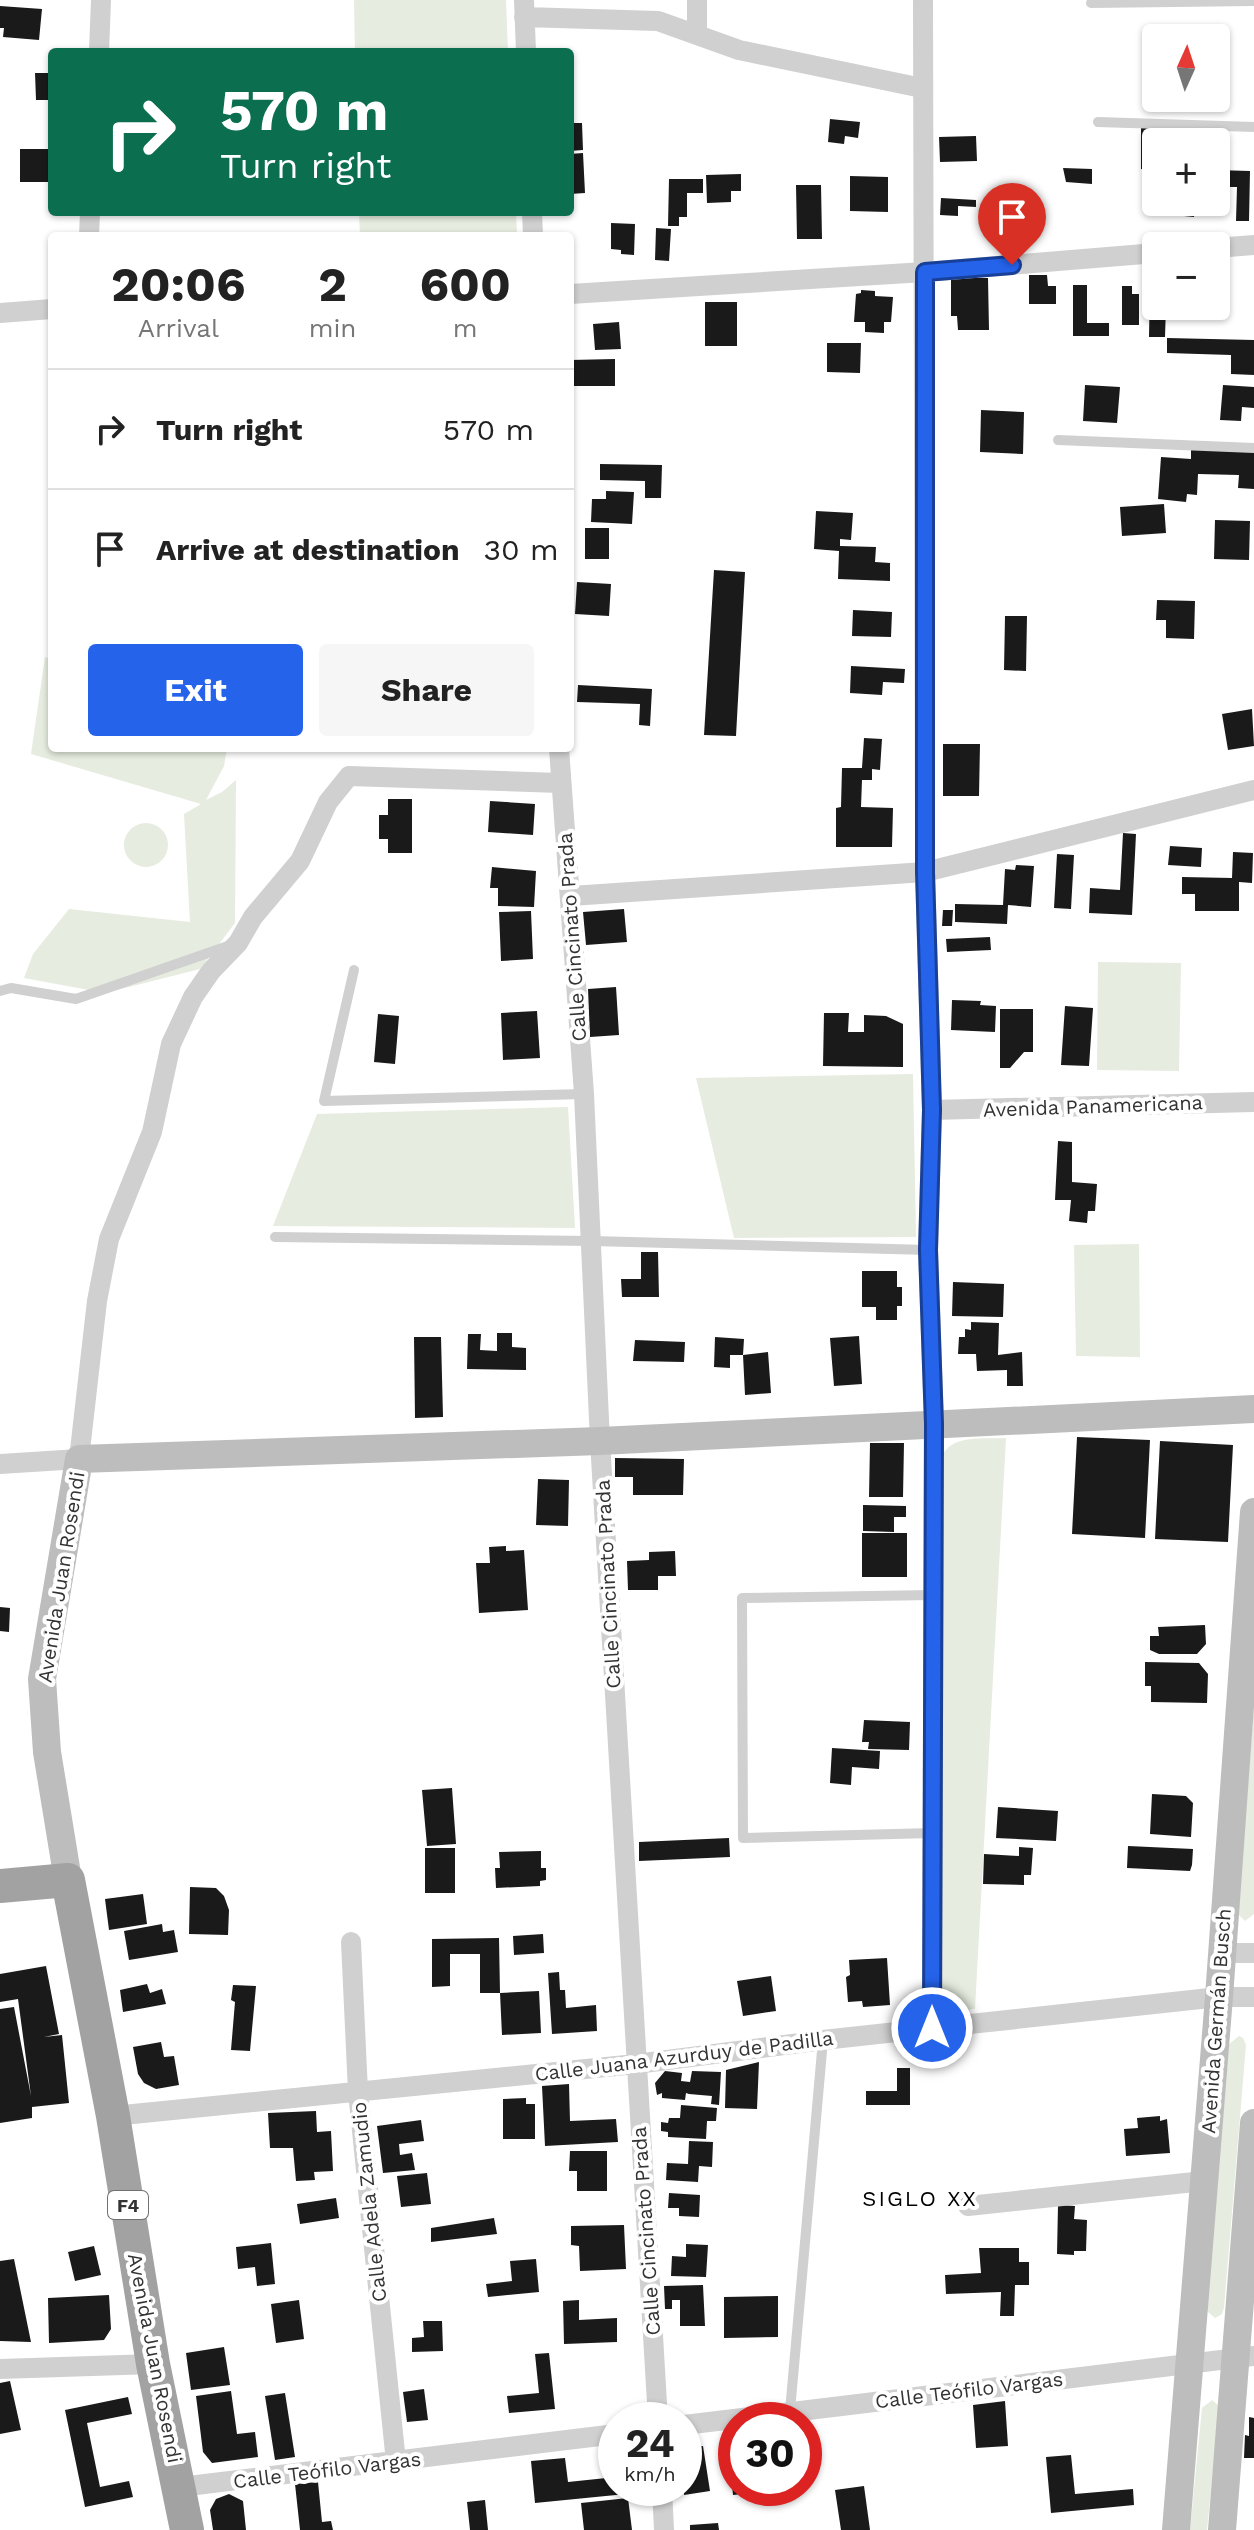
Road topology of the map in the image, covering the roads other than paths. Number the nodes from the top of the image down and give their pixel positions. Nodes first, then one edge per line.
1 (101, 0) edge
2 (697, 0) edge
3 (923, 0) edge
4 (1254, 1) edge
5 (1091, 3) dead end
6 (524, 9) edge
7 (697, 35) junction
8 (99, 48) edge
9 (526, 48) edge
10 (922, 88) junction
11 (1098, 122) dead end
12 (1254, 127) edge
13 (1254, 245) edge
14 (1230, 247) edge
15 (1142, 254) edge
16 (925, 272) junction
17 (574, 294) edge
18 (48, 309) edge
19 (0, 313) edge
20 (1058, 440) dead end
21 (1254, 448) edge
22 (559, 752) edge
23 (560, 783) junction
24 (1254, 790) edge
25 (925, 872) junction
26 (571, 896) junction
27 (238, 943) junction
28 (354, 970) dead end
29 (0, 991) edge
30 (584, 1094) junction
31 (1254, 1102) edge
32 (932, 1110) junction
33 (275, 1237) dead end
34 (592, 1241) junction
35 (928, 1250) junction
36 (1254, 1409) edge
37 (934, 1424) junction
38 (600, 1441) junction
39 (79, 1459) junction
40 (0, 1464) edge
41 (1254, 1515) edge
42 (933, 1595) junction
43 (932, 1833) junction
44 (68, 1880) junction
45 (0, 1886) edge
46 (351, 1942) dead end
47 (1221, 1953) junction
48 (1254, 1953) edge
49 (1219, 1997) junction
50 (1254, 1997) edge
51 (932, 2028) junction
52 (823, 2040) junction
53 (636, 2064) junction
54 (358, 2092) junction
55 (113, 2116) junction
56 (1254, 2123) edge
57 (1204, 2181) junction
58 (968, 2206) dead end
59 (1245, 2357) edge
60 (153, 2364) junction
61 (1190, 2364) junction
62 (0, 2369) edge
63 (657, 2402) edge
64 (791, 2402) edge
65 (822, 2407) edge
66 (598, 2436) edge
67 (396, 2462) junction
68 (180, 2487) junction
69 (663, 2506) edge
70 (187, 2530) edge
71 (664, 2530) edge
72 (1176, 2530) edge
73 (1222, 2530) edge

1 - 8 street
2 - 7 street
3 - 10 street
4 - 5 lane
6 - 7 street
6 - 9 street
7 - 10 street
10 - 16 street
11 - 12 lane
13 - 14 street
15 - 16 street
16 - 17 street
16 - 25 street
18 - 19 street
20 - 21 lane
22 - 23 street, Calle Cincinato Prada
23 - 26 street, Calle Cincinato Prada
23 - 27 street, Avenida Juan Rosendi
24 - 25 street
25 - 26 street
25 - 32 street
26 - 30 street, Calle Cincinato Prada
27 - 29 lane
27 - 39 street, Avenida Juan Rosendi
28 - 30 lane
30 - 34 street, Calle Cincinato Prada
31 - 32 street, Avenida Panamericana
32 - 35 street
33 - 34 lane
34 - 35 lane
34 - 38 street, Calle Cincinato Prada
35 - 37 street
36 - 37 main road
37 - 38 main road
37 - 42 street
38 - 39 main road
38 - 53 street, Calle Cincinato Prada
39 - 40 street
39 - 44 main road, Avenida Juan Rosendi
41 - 47 main road, Avenida Germán Busch
42 - 43 street
42 - 43 lane
43 - 51 street
44 - 45 highway
44 - 55 highway, Avenida Juan Rosendi / F4
46 - 54 street, Calle Adela Zamudio
47 - 48 street
47 - 49 main road, Avenida Germán Busch
49 - 50 street, Calle Juana Azurduy de Padilla
49 - 51 street, Calle Juana Azurduy de Padilla
49 - 57 main road, Avenida Germán Busch
51 - 52 street, Calle Juana Azurduy de Padilla
52 - 53 street, Calle Juana Azurduy de Padilla
52 - 64 lane
53 - 54 street, Calle Juana Azurduy de Padilla
53 - 63 street, Calle Cincinato Prada
54 - 55 street, Calle Juana Azurduy de Padilla
54 - 67 street, Calle Adela Zamudio
55 - 60 highway, Avenida Juan Rosendi / F4
56 - 59 main road
57 - 58 street
57 - 61 main road, Avenida Germán Busch
59 - 61 street, Calle Teófilo Vargas
59 - 73 main road
60 - 62 street
60 - 68 highway, Avenida Juan Rosendi / F4
61 - 65 street, Calle Teófilo Vargas
61 - 72 main road, Avenida Germán Busch
66 - 67 street, Calle Teófilo Vargas
67 - 68 street, Calle Teófilo Vargas
68 - 70 highway, Avenida Juan Rosendi / F4
69 - 71 street

